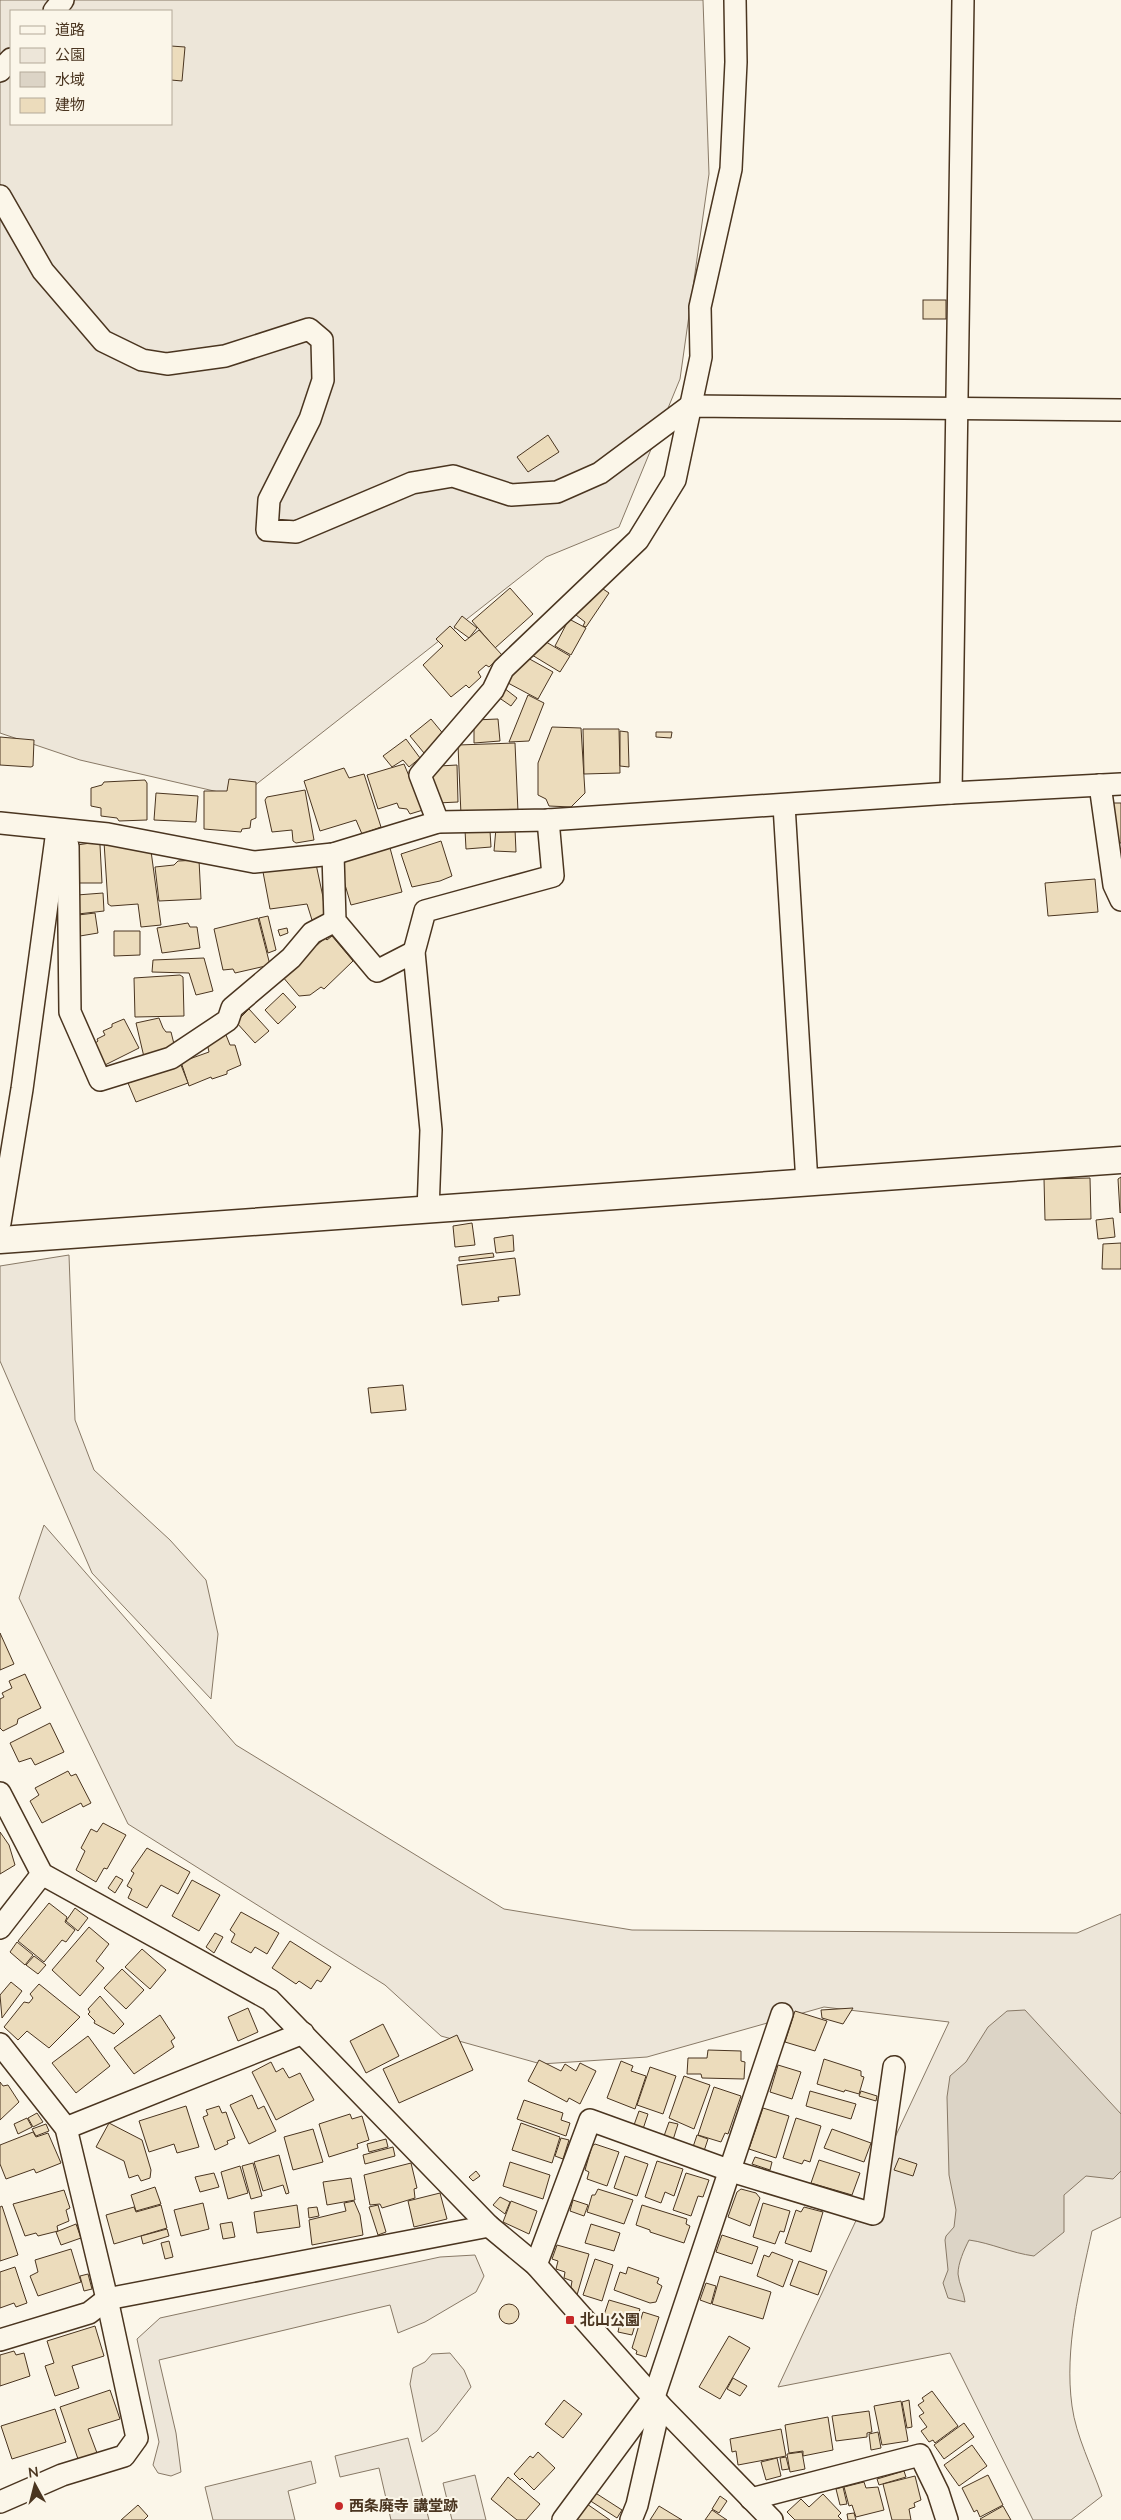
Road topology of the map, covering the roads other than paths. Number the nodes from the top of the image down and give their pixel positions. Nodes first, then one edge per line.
1 (63, 0) edge
2 (735, 0) edge
3 (964, 0) edge
4 (55, 10) edge
5 (10, 61) edge
6 (0, 71) edge
7 (0, 196) edge
8 (690, 406) junction
9 (956, 410) junction
10 (1121, 410) edge
11 (1111, 785) edge
12 (951, 793) junction
13 (784, 805) junction
14 (548, 820) junction
15 (438, 822) junction
16 (0, 823) edge
17 (56, 837) junction
18 (333, 854) junction
19 (1121, 900) edge
20 (335, 921) junction
21 (414, 952) junction
22 (1121, 1160) edge
23 (807, 1183) junction
24 (428, 1211) junction
25 (0, 1222) edge
26 (0, 1240) edge
27 (0, 1793) edge
28 (42, 1874) junction
29 (0, 1928) edge
30 (782, 2014) dead end
31 (303, 2033) junction
32 (0, 2044) edge
33 (894, 2067) dead end
34 (66, 2128) junction
35 (730, 2171) junction
36 (489, 2226) junction
37 (536, 2265) junction
38 (107, 2299) junction
39 (0, 2340) edge
40 (657, 2401) junction
41 (751, 2499) junction
42 (0, 2502) edge
43 (563, 2520) edge
44 (631, 2520) edge
45 (772, 2520) edge
46 (947, 2520) edge

1 - 4 street
2 - 8 street
3 - 9 street
5 - 6 street
7 - 8 street
8 - 9 street
8 - 15 street
9 - 10 street
9 - 12 street
11 - 12 street
11 - 19 street
12 - 13 street
13 - 14 street
13 - 23 street
14 - 15 street
14 - 21 street
15 - 18 street
16 - 17 street
17 - 18 street
17 - 20 street
17 - 25 street
18 - 20 street
20 - 21 street
21 - 24 street
22 - 23 street
23 - 24 street
24 - 26 street
27 - 28 street
28 - 29 street
28 - 31 street
30 - 35 street
31 - 34 street
31 - 36 street
32 - 34 street
33 - 35 street
34 - 38 street
35 - 37 street
35 - 40 street
36 - 37 street
36 - 38 street
37 - 40 street
38 - 39 street
38 - 42 street
40 - 41 street
40 - 43 street
40 - 44 street
41 - 45 street
41 - 46 street

